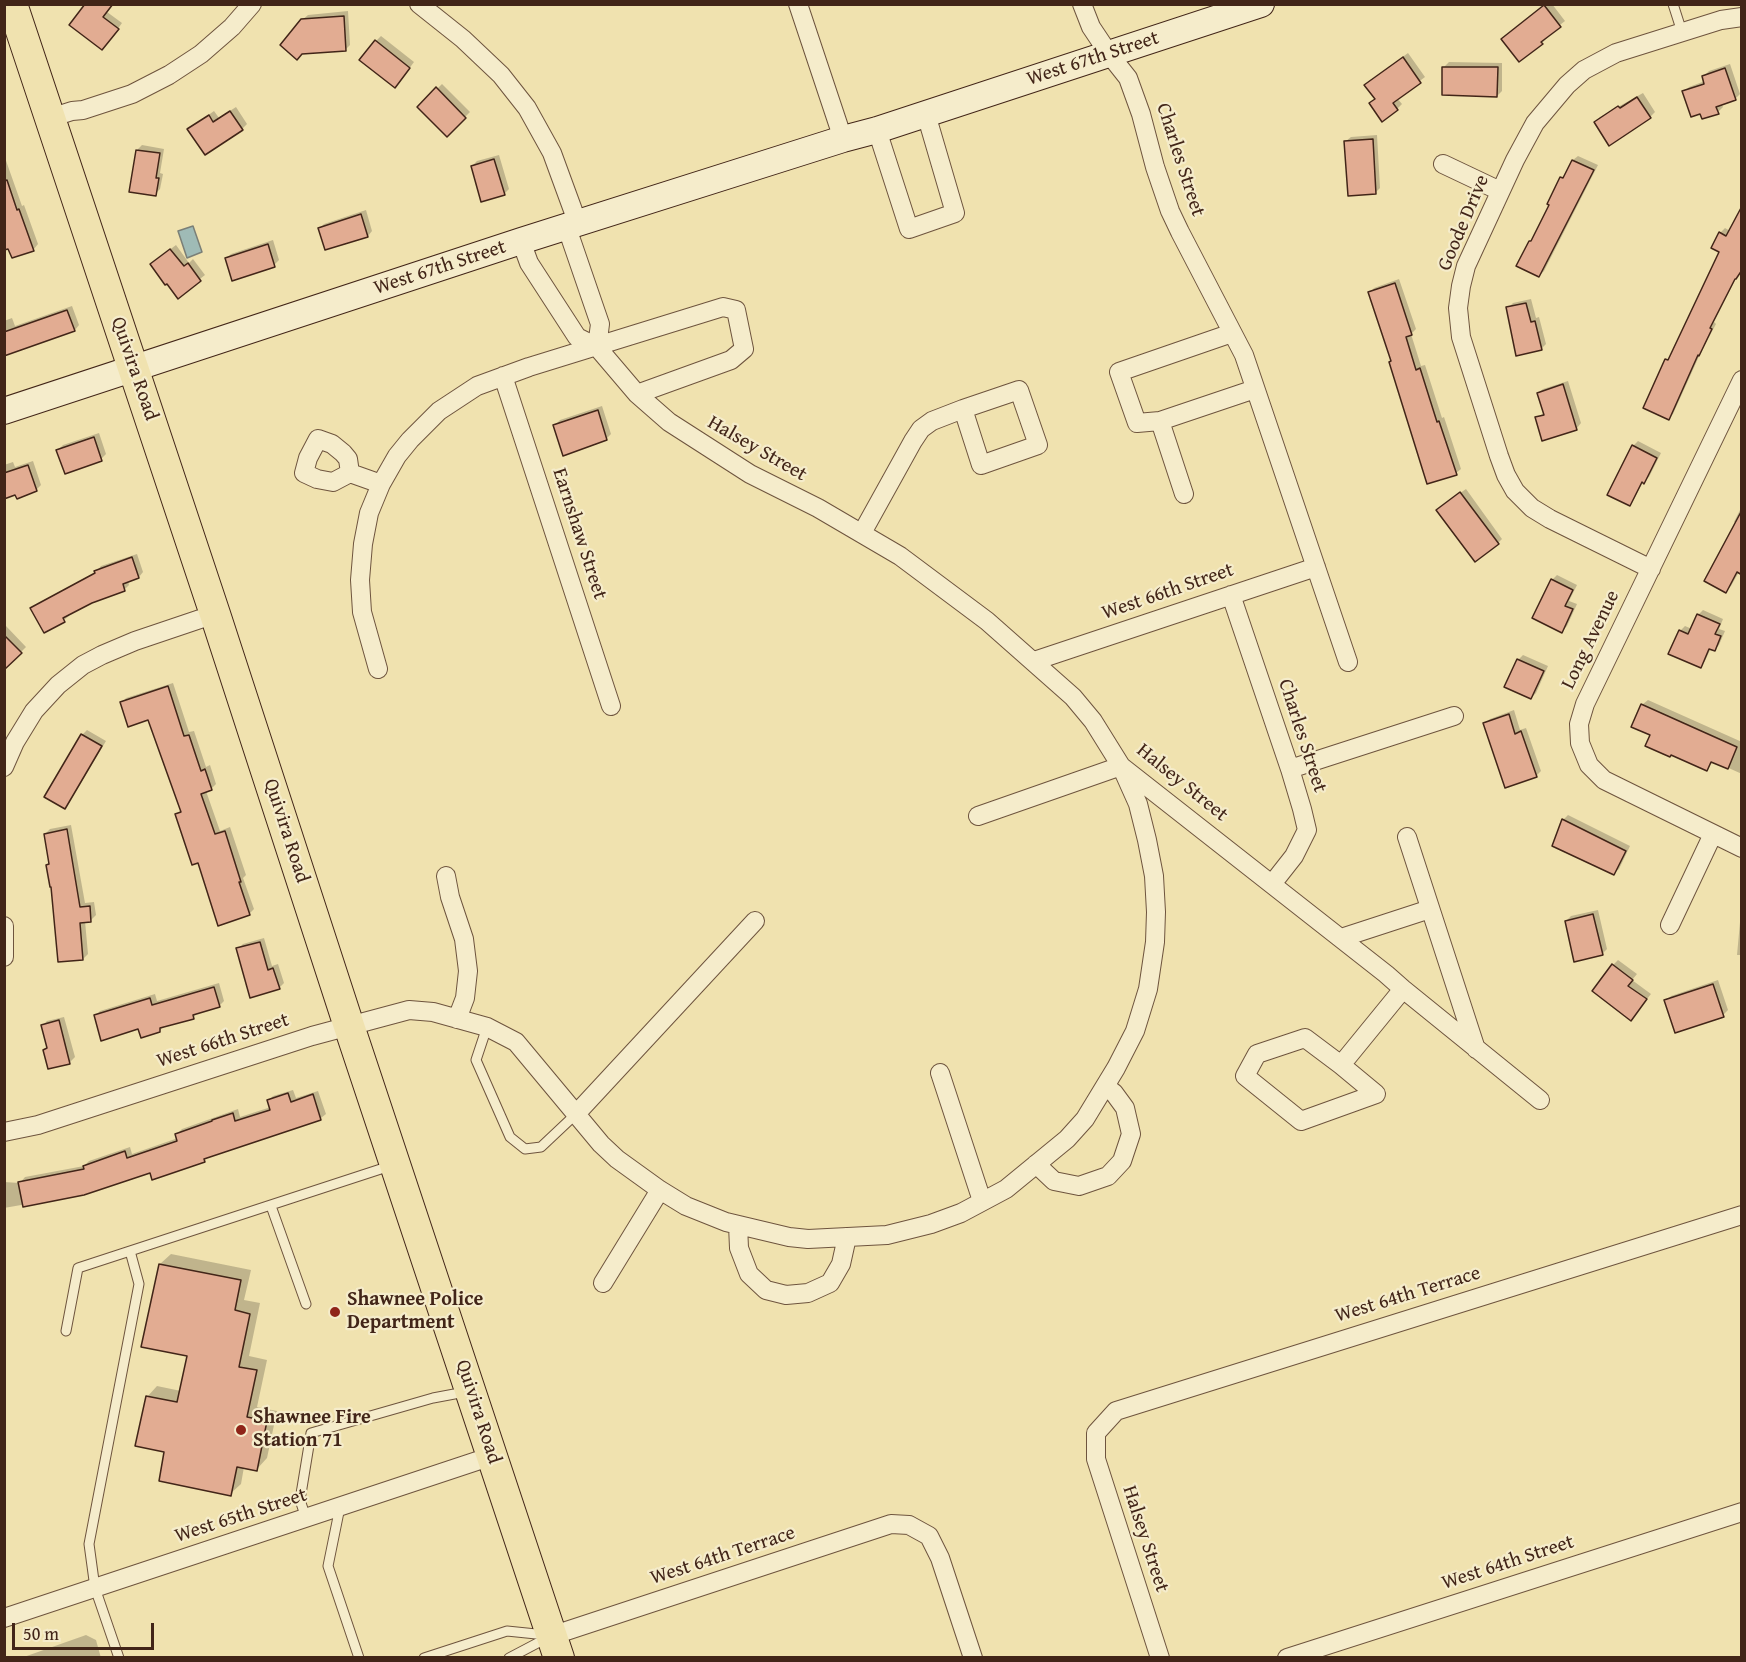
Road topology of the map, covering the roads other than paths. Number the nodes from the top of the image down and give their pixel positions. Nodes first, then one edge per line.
1 (12, 4) edge
2 (252, 4) edge
3 (419, 4) edge
4 (798, 4) edge
5 (1082, 4) edge
6 (1260, 4) edge
7 (1673, 4) edge
8 (1742, 17) edge
9 (1682, 32) junction
10 (1108, 54) junction
11 (926, 114) junction
12 (50, 118) junction
13 (877, 130) junction
14 (843, 139) junction
15 (1443, 164) dead end
16 (1500, 191) junction
17 (573, 226) junction
18 (521, 241) junction
19 (1232, 333) junction
20 (597, 347) junction
21 (133, 368) junction
22 (504, 376) junction
23 (1742, 380) edge
24 (1256, 389) junction
25 (637, 394) junction
26 (963, 409) junction
27 (4, 411) edge
28 (1735, 412) edge
29 (1160, 421) junction
30 (350, 472) dead end
31 (381, 484) junction
32 (1184, 494) dead end
33 (862, 533) junction
34 (1316, 567) junction
35 (1651, 569) junction
36 (1231, 595) junction
37 (215, 614) junction
38 (1034, 661) junction
39 (1348, 662) dead end
40 (378, 669) dead end
41 (612, 706) dead end
42 (1454, 716) dead end
43 (1121, 766) junction
44 (4, 767) edge
45 (1290, 769) junction
46 (978, 816) dead end
47 (1713, 834) junction
48 (1407, 837) dead end
49 (1742, 848) edge
50 (446, 876) dead end
51 (1272, 884) junction
52 (1430, 909) junction
53 (755, 921) dead end
54 (1670, 925) dead end
55 (4, 926) edge
56 (1341, 938) junction
57 (4, 957) edge
58 (1403, 989) junction
59 (457, 1019) junction
60 (349, 1026) junction
61 (487, 1027) junction
62 (1476, 1049) junction
63 (1341, 1065) junction
64 (940, 1073) dead end
65 (1105, 1086) junction
66 (1540, 1100) dead end
67 (576, 1114) junction
68 (4, 1132) edge
69 (396, 1164) junction
70 (1036, 1164) junction
71 (660, 1190) junction
72 (982, 1201) junction
73 (271, 1206) junction
74 (1742, 1215) edge
75 (738, 1225) junction
76 (847, 1237) junction
77 (130, 1251) junction
78 (603, 1283) dead end
79 (306, 1304) dead end
80 (66, 1331) dead end
81 (471, 1390) junction
82 (1096, 1433) joint
83 (492, 1456) junction
84 (340, 1506) junction
85 (1742, 1512) edge
86 (306, 1518) junction
87 (95, 1588) junction
88 (4, 1618) edge
89 (555, 1646) edge
90 (119, 1658) edge
91 (359, 1658) edge
92 (424, 1658) edge
93 (509, 1658) edge
94 (973, 1658) edge
95 (1160, 1658) edge
96 (1287, 1658) edge

1 - 12 main road, Quivira Road
2 - 12 street
3 - 17 street
4 - 14 street
5 - 10 street, Charles Street
6 - 10 street, West 67th Street
7 - 9 lane
8 - 9 street, Goode Drive
9 - 16 street, Goode Drive
10 - 11 street, West 67th Street
10 - 19 street, Charles Street
11 - 13 street, West 67th Street
11 - 13 street
12 - 21 main road, Quivira Road
13 - 14 street, West 67th Street
14 - 17 street, West 67th Street
15 - 16 street
16 - 35 street, Goode Drive
17 - 18 street, West 67th Street
17 - 20 street
18 - 20 street, Halsey Street
18 - 21 street, West 67th Street
19 - 24 street, Charles Street
19 - 29 street
20 - 22 street
20 - 25 street, Halsey Street
20 - 25 street
21 - 27 street, West 67th Street
21 - 37 main road, Quivira Road
22 - 31 street
22 - 41 street, Earnshaw Street
23 - 28 street, Long Avenue
24 - 29 street
24 - 34 street, Charles Street
25 - 33 street, Halsey Street
26 - 26 street
26 - 33 street
28 - 35 street, Long Avenue
29 - 32 street
30 - 31 street
31 - 40 street
33 - 38 street, Halsey Street
34 - 36 street, West 66th Street
34 - 39 street, Charles Street
35 - 47 street, Long Avenue
36 - 38 street, West 66th Street
36 - 45 street, Charles Street
37 - 44 street
37 - 60 main road, Quivira Road
38 - 43 street, Halsey Street
42 - 45 street
43 - 46 street
43 - 51 street, Halsey Street
43 - 65 street, West 66th Street
45 - 51 street, Charles Street
47 - 49 street, Long Avenue
47 - 54 street
48 - 52 street
50 - 59 street
51 - 56 street, Halsey Street
52 - 56 street
52 - 62 street
53 - 67 street
55 - 57 street
56 - 58 street, Halsey Street
58 - 62 street, Halsey Street
58 - 63 street
59 - 60 street, West 66th Street
59 - 61 street, West 66th Street
60 - 68 street, West 66th Street
60 - 69 main road, Quivira Road
61 - 67 street, West 66th Street
61 - 67 lane
62 - 66 street, Halsey Street
63 - 63 street
64 - 72 street
65 - 70 street, West 66th Street
65 - 70 street
67 - 71 street, West 66th Street
69 - 73 lane
69 - 81 main road, Quivira Road
70 - 72 street, West 66th Street
71 - 75 street, West 66th Street
71 - 78 street
72 - 76 street, West 66th Street
73 - 77 lane
73 - 79 lane
74 - 82 street, West 64th Terrace
75 - 76 street, West 66th Street
75 - 76 street
77 - 80 lane
77 - 87 lane
81 - 83 main road, Quivira Road
81 - 86 lane
82 - 95 street, Halsey Street
83 - 84 street, West 65th Street
83 - 89 main road, Quivira Road
84 - 86 street, West 65th Street
84 - 91 lane
85 - 96 street, West 64th Street
86 - 87 street, West 65th Street
87 - 88 street, West 65th Street
87 - 90 lane
89 - 92 lane
89 - 93 lane
89 - 94 street, West 64th Terrace

